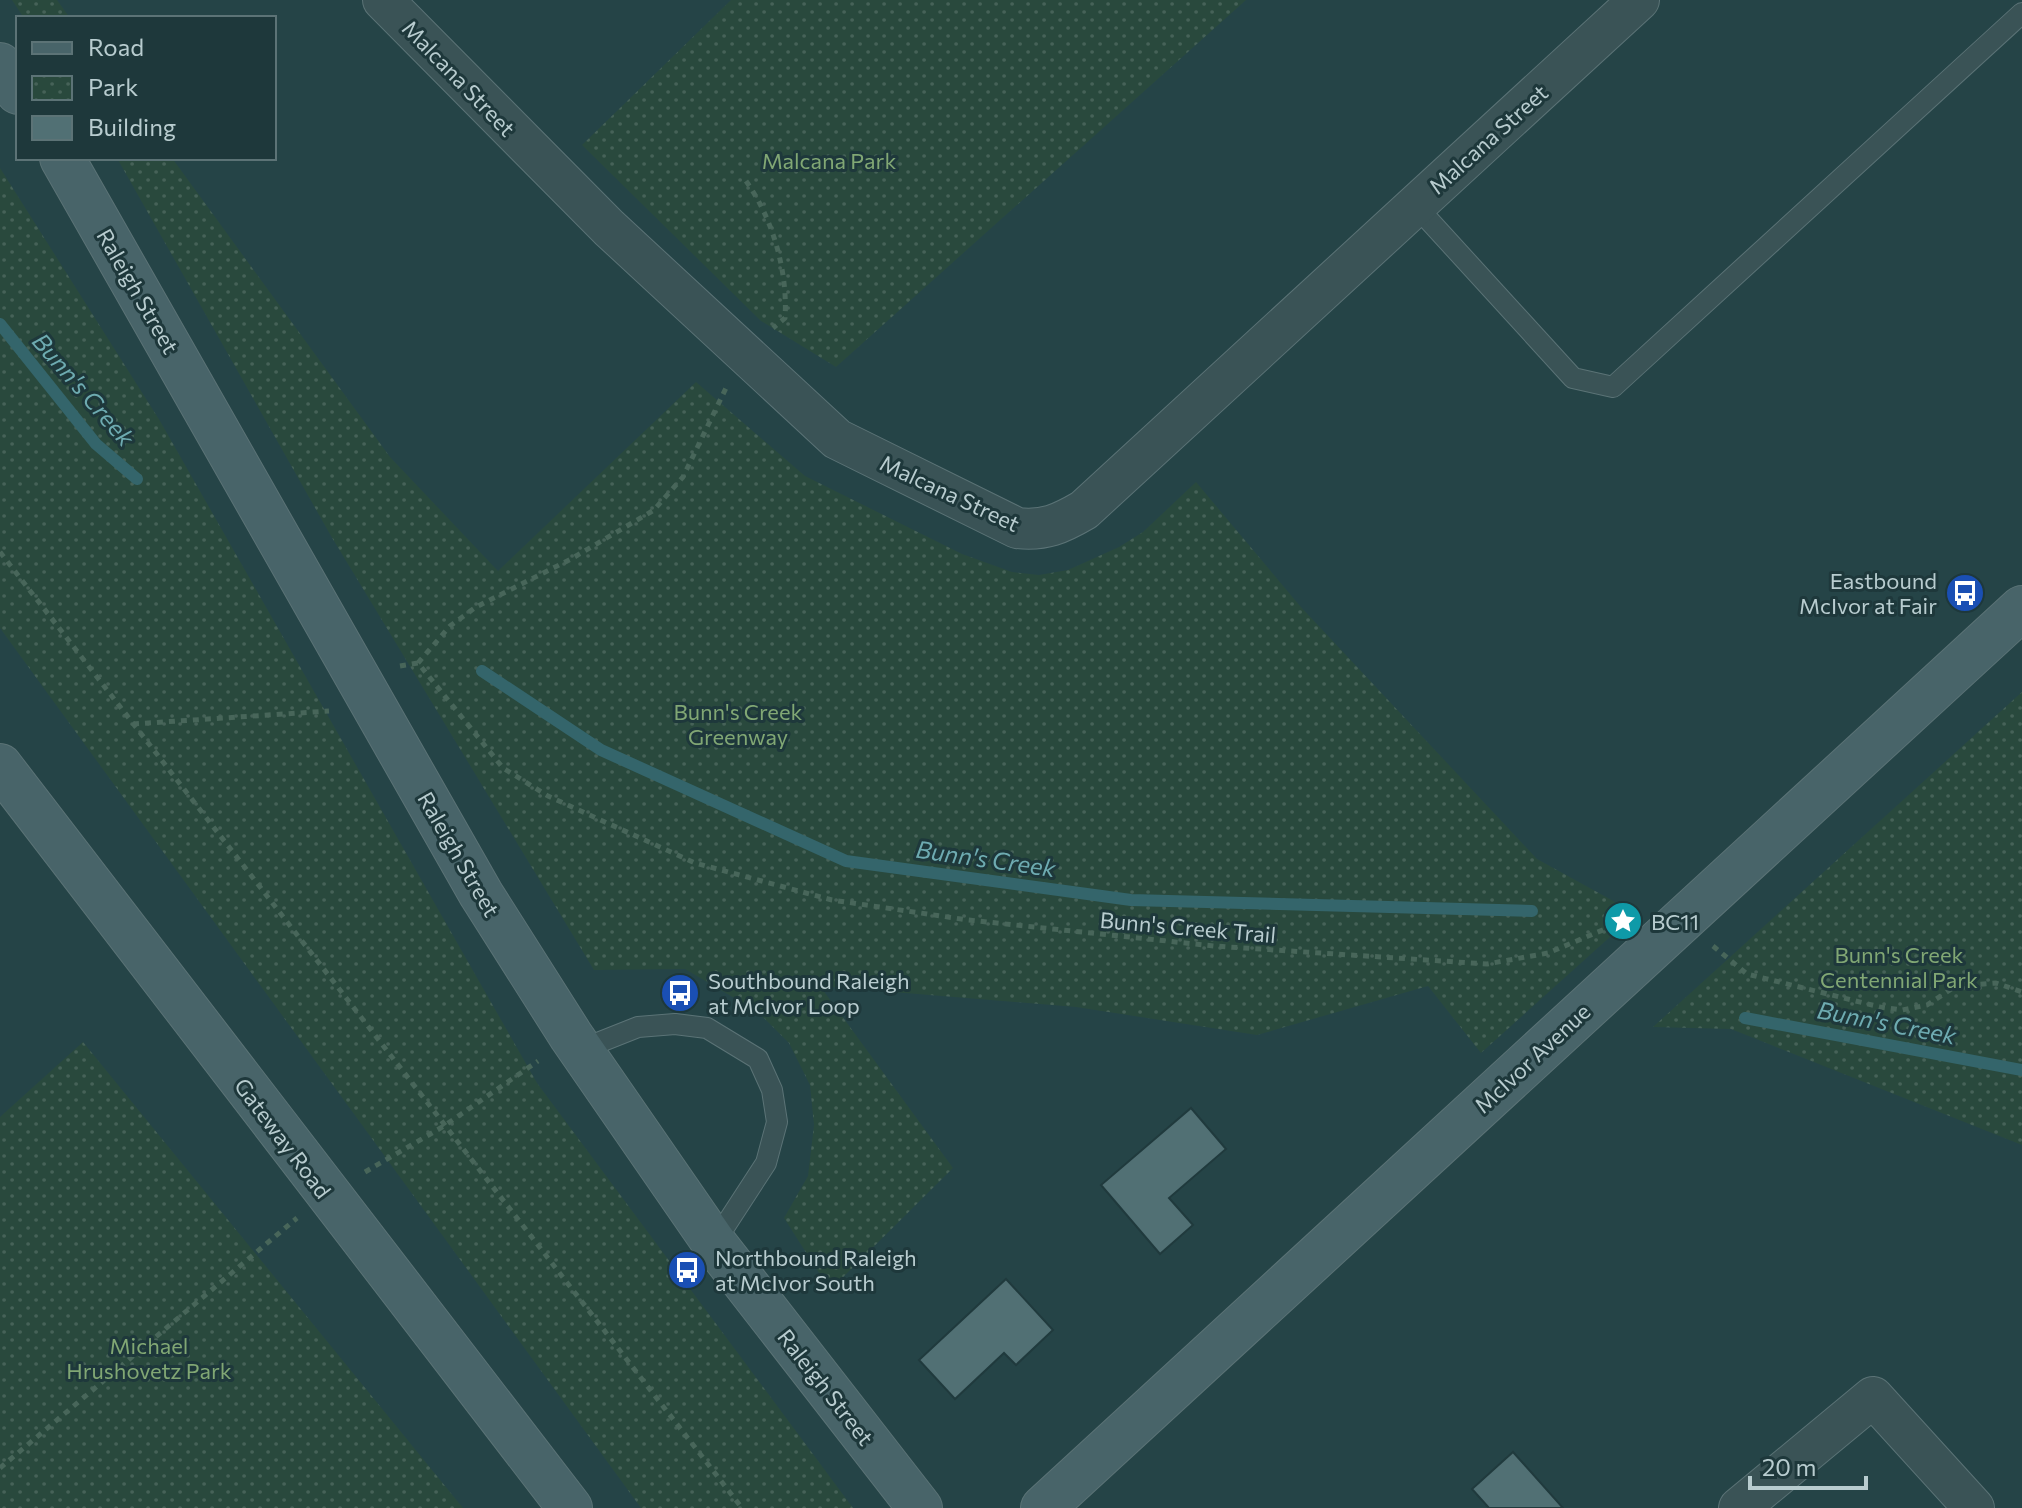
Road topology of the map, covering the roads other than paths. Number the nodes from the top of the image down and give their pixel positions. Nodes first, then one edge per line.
1 (383, 0) edge
2 (1639, 0) edge
3 (2022, 13) edge
4 (0, 65) edge
5 (16, 89) edge
6 (63, 160) edge
7 (1415, 205) junction
8 (2022, 608) edge
9 (0, 766) edge
10 (576, 1043) junction
11 (714, 1243) junction
12 (570, 1508) edge
13 (920, 1508) edge
14 (1043, 1508) edge
15 (1739, 1508) edge
16 (1974, 1508) edge

1 - 7 street, Malcana Street
2 - 7 street, Malcana Street
3 - 7 lane
4 - 5 street
6 - 10 street, Raleigh Street
8 - 14 street, McIvor Avenue
9 - 12 street, Gateway Road
10 - 11 street, Raleigh Street
10 - 11 lane
11 - 13 street, Raleigh Street
15 - 16 street

